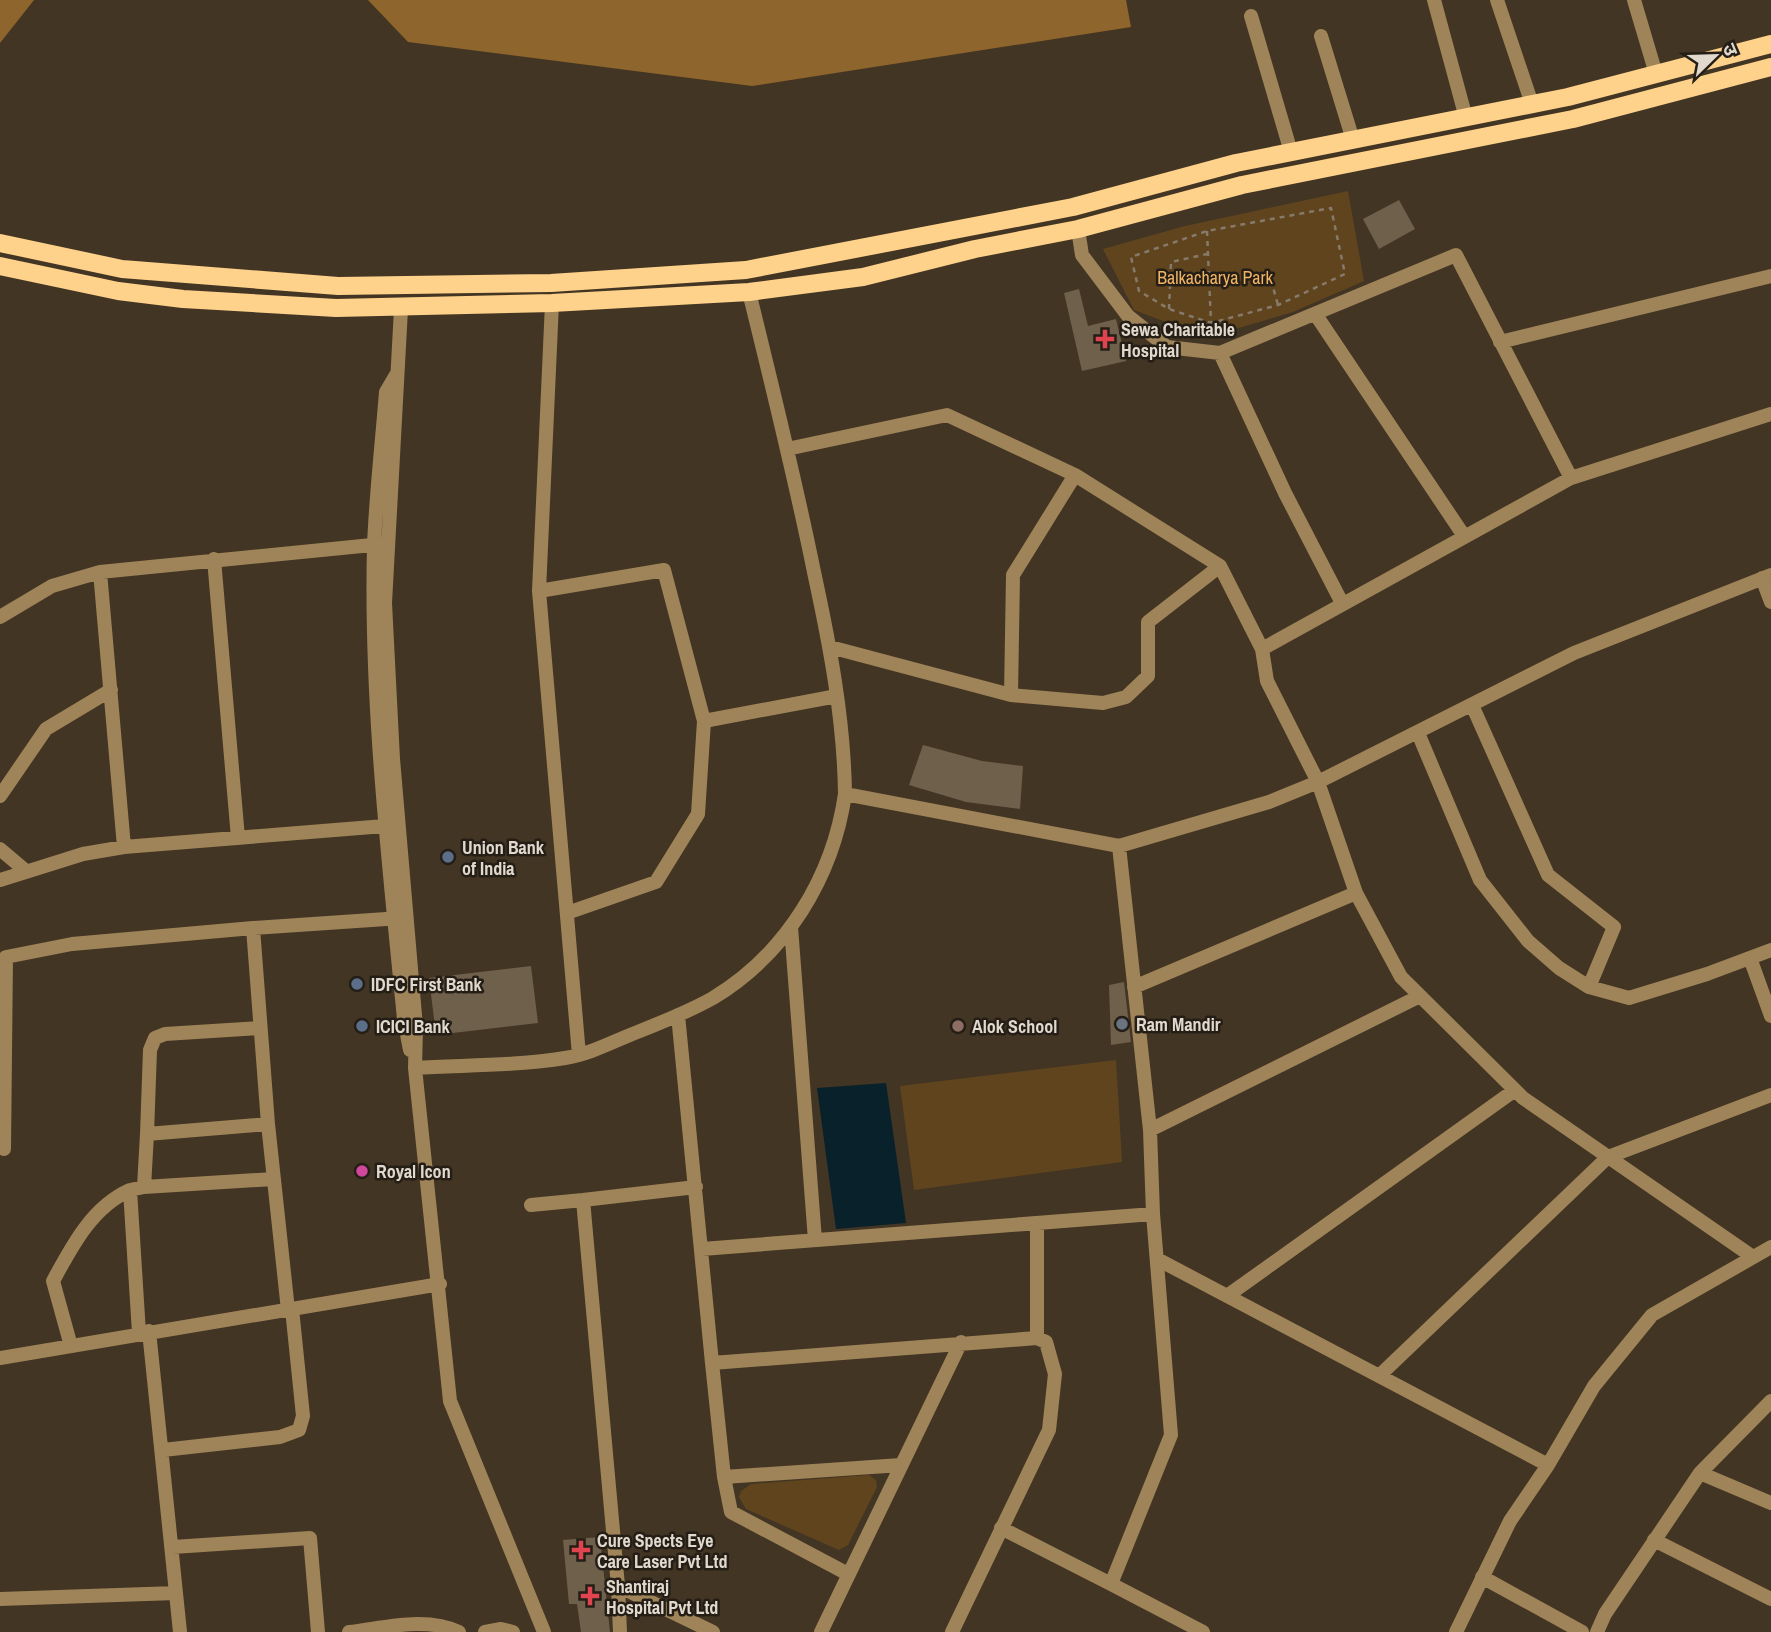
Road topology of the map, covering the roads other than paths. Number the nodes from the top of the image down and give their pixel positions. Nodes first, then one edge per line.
1 (1434, 0) edge
2 (1497, 0) edge
3 (1634, 0) edge
4 (1251, 16) dead end
5 (1321, 36) dead end
6 (1771, 44) edge
7 (1771, 67) edge
8 (1656, 74) junction
9 (1532, 104) junction
10 (1466, 118) junction
11 (1353, 140) junction
12 (1291, 152) junction
13 (1078, 229) junction
14 (0, 243) edge
15 (0, 266) edge
16 (1771, 276) edge
17 (749, 292) junction
18 (552, 303) junction
19 (401, 309) junction
20 (1316, 315) junction
21 (1500, 342) junction
22 (1220, 353) junction
23 (1771, 414) edge
24 (787, 449) junction
25 (1075, 475) junction
26 (1571, 478) junction
27 (1464, 536) junction
28 (380, 545) junction
29 (214, 559) junction
30 (1220, 566) junction
31 (100, 572) junction
32 (1767, 576) edge
33 (539, 591) junction
34 (1771, 602) edge
35 (1342, 603) junction
36 (0, 617) edge
37 (830, 647) junction
38 (1262, 649) junction
39 (111, 690) junction
40 (1011, 695) junction
41 (837, 696) junction
42 (1472, 705) junction
43 (704, 721) junction
44 (1418, 733) junction
45 (1318, 782) junction
46 (845, 794) junction
47 (0, 796) edge
48 (393, 825) junction
49 (238, 838) junction
50 (1119, 846) junction
51 (124, 847) junction
52 (0, 849) edge
53 (26, 871) junction
54 (0, 880) edge
55 (1356, 892) junction
56 (567, 913) junction
57 (400, 918) junction
58 (791, 927) junction
59 (253, 928) junction
60 (1771, 950) edge
61 (3, 958) edge
62 (1750, 958) junction
63 (1134, 987) junction
64 (1589, 987) junction
65 (1420, 996) junction
66 (678, 1015) junction
67 (1771, 1016) edge
68 (260, 1028) junction
69 (579, 1055) junction
70 (415, 1068) junction
71 (1515, 1090) junction
72 (1771, 1096) edge
73 (268, 1124) junction
74 (1150, 1130) junction
75 (147, 1134) junction
76 (4, 1149) dead end
77 (1608, 1157) junction
78 (274, 1179) junction
79 (696, 1187) junction
80 (137, 1189) junction
81 (583, 1200) junction
82 (531, 1205) dead end
83 (1153, 1214) junction
84 (1037, 1225) junction
85 (815, 1240) junction
86 (1771, 1247) edge
87 (702, 1249) junction
88 (1754, 1257) junction
89 (1157, 1259) junction
90 (439, 1284) junction
91 (1227, 1296) junction
92 (290, 1310) junction
93 (144, 1332) junction
94 (1037, 1338) junction
95 (961, 1342) junction
96 (71, 1346) junction
97 (0, 1358) edge
98 (712, 1363) junction
99 (1378, 1376) junction
100 (1771, 1401) edge
101 (163, 1450) junction
102 (901, 1465) junction
103 (1548, 1465) junction
104 (1700, 1473) junction
105 (724, 1477) junction
106 (1771, 1503) edge
107 (1001, 1528) junction
108 (1654, 1540) junction
109 (173, 1547) junction
110 (848, 1574) junction
111 (1483, 1577) junction
112 (1111, 1584) junction
113 (618, 1586) junction
114 (176, 1593) junction
115 (0, 1599) edge
116 (1771, 1599) edge
117 (538, 1629) edge
118 (957, 1630) edge
119 (180, 1632) edge
120 (318, 1632) edge
121 (349, 1632) edge
122 (459, 1632) edge
123 (485, 1632) edge
124 (513, 1632) edge
125 (620, 1632) edge
126 (713, 1632) edge
127 (821, 1632) edge
128 (1203, 1632) edge
129 (1456, 1632) edge
130 (1582, 1632) edge
131 (1597, 1632) edge

1 - 10 street
2 - 9 street
3 - 8 street
4 - 12 street
5 - 11 street
6 - 8 main road
7 - 13 main road
8 - 9 main road
9 - 10 main road
10 - 11 main road
11 - 12 main road
12 - 14 main road
13 - 17 main road
13 - 22 street
15 - 19 main road
16 - 21 street
17 - 18 main road
17 - 24 street
18 - 19 main road
18 - 33 street
19 - 28 street
20 - 21 street
20 - 22 street
20 - 27 street
21 - 26 street
22 - 35 street
23 - 26 street
24 - 25 street
24 - 37 street
25 - 30 street
25 - 40 street
26 - 27 street
27 - 35 street
28 - 29 street
28 - 48 street
29 - 31 street
29 - 49 street
30 - 38 street
30 - 40 street
31 - 36 street
31 - 39 street
32 - 34 street
32 - 42 street
33 - 43 street
33 - 56 street
35 - 38 street
37 - 40 street
37 - 41 street
38 - 45 street
39 - 47 street
39 - 51 street
41 - 43 street
41 - 46 street
42 - 44 street
42 - 64 street
43 - 56 street
44 - 45 street
44 - 64 street
45 - 50 street
45 - 55 street
46 - 50 street
46 - 58 street
48 - 49 street
48 - 57 street
49 - 51 street
50 - 63 street
51 - 53 street
52 - 53 street
53 - 54 street
55 - 63 street
55 - 65 street
56 - 69 street
57 - 59 street
57 - 70 street
58 - 66 street
58 - 85 street
59 - 61 street
59 - 68 street
60 - 62 street
61 - 76 street
62 - 64 street
62 - 67 street
63 - 74 street
65 - 71 street
65 - 74 street
66 - 69 street
66 - 79 street
68 - 73 street
68 - 75 street
69 - 70 street
70 - 90 street
71 - 77 street
71 - 91 street
72 - 77 street
73 - 75 street
73 - 78 street
74 - 83 street
75 - 80 street
77 - 88 street
77 - 99 street
78 - 80 street
78 - 92 street
79 - 81 street
79 - 87 street
80 - 93 street
80 - 96 street
81 - 82 street
81 - 113 street
83 - 84 street
83 - 89 street
84 - 85 street
84 - 94 street
85 - 87 street
86 - 88 street
87 - 98 street
88 - 103 street
89 - 91 street
89 - 112 street
90 - 92 street
90 - 117 street
91 - 99 street
92 - 93 street
92 - 101 street
93 - 96 street
93 - 101 street
94 - 95 street
94 - 107 street
95 - 98 street
95 - 102 street
96 - 97 street
98 - 105 street
99 - 103 street
100 - 104 street
101 - 109 street
102 - 105 street
102 - 110 street
103 - 111 street
104 - 106 street
104 - 108 street
105 - 110 street
107 - 112 street
107 - 118 street
108 - 116 street
108 - 131 street
109 - 114 street
109 - 120 street
110 - 127 street
111 - 129 street
111 - 130 street
112 - 128 street
113 - 125 street
113 - 126 street
114 - 115 street
114 - 119 street
121 - 122 street
123 - 124 street

